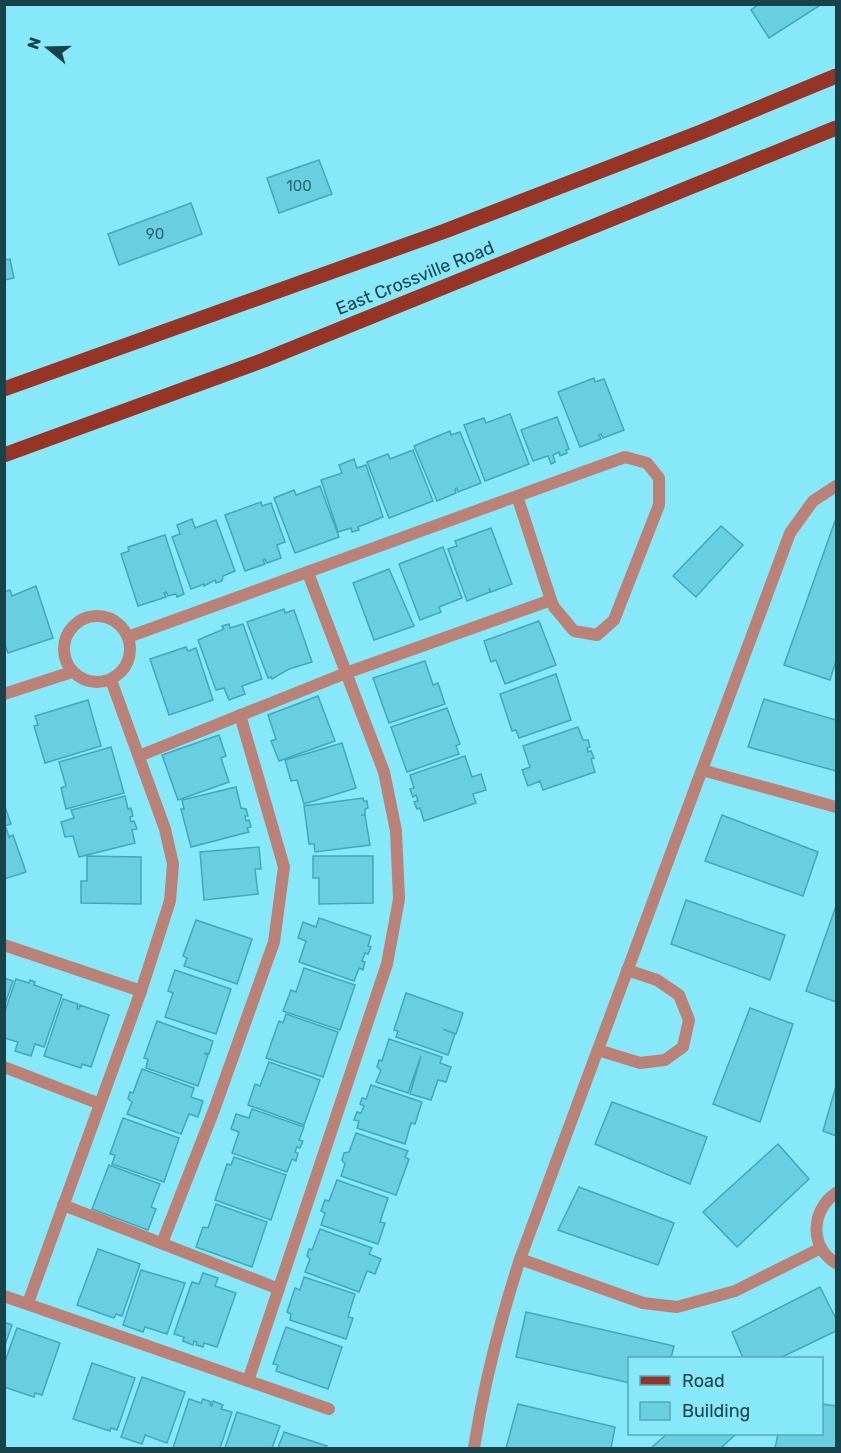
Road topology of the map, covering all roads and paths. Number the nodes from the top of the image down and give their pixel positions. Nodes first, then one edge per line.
1 (837, 76) edge
2 (837, 128) edge
3 (4, 389) edge
4 (4, 455) edge
5 (837, 486) edge
6 (517, 496) junction
7 (308, 573) junction
8 (551, 600) junction
9 (128, 637) junction
10 (72, 672) junction
11 (346, 673) junction
12 (111, 680) junction
13 (4, 694) edge
14 (240, 716) junction
15 (139, 756) junction
16 (702, 770) junction
17 (837, 807) edge
18 (4, 945) edge
19 (627, 970) junction
20 (141, 991) junction
21 (598, 1050) junction
22 (4, 1067) edge
23 (100, 1104) junction
24 (837, 1193) edge
25 (63, 1205) junction
26 (162, 1244) junction
27 (821, 1248) junction
28 (520, 1259) junction
29 (837, 1263) edge
30 (279, 1289) junction
31 (4, 1296) edge
32 (28, 1303) junction
33 (248, 1381) junction
34 (329, 1409) dead end
35 (474, 1449) edge

1 - 3 main road, East Crossville Road
2 - 4 main road, East Crossville Road
5 - 16 street
6 - 7 street
6 - 8 street
6 - 8 street
7 - 9 street
7 - 11 street
8 - 11 street
9 - 10 street
9 - 12 street
10 - 12 street
10 - 13 street
11 - 14 street
11 - 30 street
12 - 15 street
14 - 15 street
14 - 26 street
15 - 20 street
16 - 17 street
16 - 19 street
18 - 20 street
19 - 21 street
19 - 21 street
20 - 23 street
21 - 28 street
22 - 23 street
23 - 25 street
24 - 27 street
25 - 26 street
25 - 32 street
26 - 30 street
27 - 28 street
27 - 29 street
28 - 35 street
30 - 33 street
31 - 32 street
32 - 33 street
33 - 34 street

